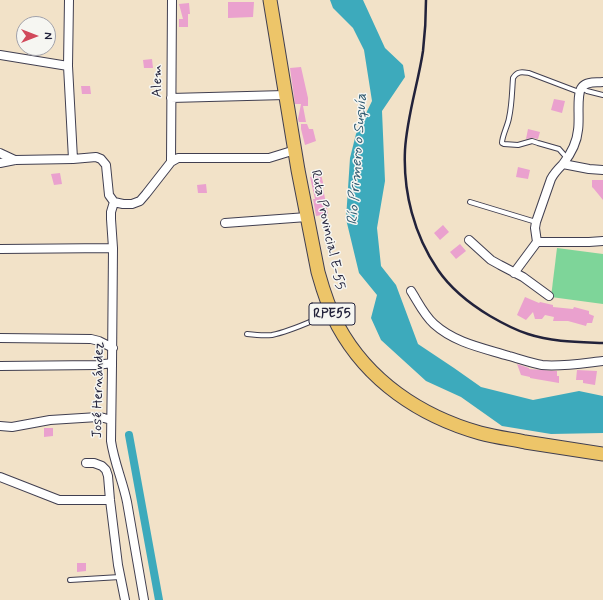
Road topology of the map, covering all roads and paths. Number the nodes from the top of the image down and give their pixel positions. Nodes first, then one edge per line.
1 (69, 0) edge
2 (172, 0) edge
3 (270, 0) edge
4 (0, 55) edge
5 (68, 66) junction
6 (603, 82) edge
7 (581, 90) junction
8 (603, 95) edge
9 (285, 96) junction
10 (171, 98) junction
11 (295, 150) junction
12 (0, 153) edge
13 (73, 159) junction
14 (15, 160) junction
15 (565, 161) junction
16 (171, 162) junction
17 (0, 163) edge
18 (603, 170) edge
19 (114, 202) junction
20 (470, 202) dead end
21 (306, 217) junction
22 (224, 222) dead end
23 (536, 222) junction
24 (469, 240) dead end
25 (603, 241) edge
26 (537, 242) junction
27 (113, 248) junction
28 (0, 249) edge
29 (514, 273) junction
30 (411, 291) dead end
31 (549, 296) dead end
32 (332, 313) junction
33 (247, 334) dead end
34 (0, 338) edge
35 (113, 348) junction
36 (603, 361) edge
37 (112, 363) junction
38 (0, 366) edge
39 (111, 420) junction
40 (0, 426) edge
41 (603, 454) edge
42 (86, 463) dead end
43 (0, 477) edge
44 (110, 500) junction
45 (121, 577) junction
46 (70, 580) dead end
47 (125, 600) edge
48 (144, 600) edge

1 - 5 street
2 - 10 street, Alem
3 - 9 main road, Ruta Provincial E-55 / RPE55
4 - 5 street
5 - 13 street
6 - 7 street
7 - 8 lane
7 - 15 street
7 - 15 lane
9 - 10 street
9 - 11 main road, Ruta Provincial E-55 / RPE55
10 - 16 street, Alem
11 - 16 street
11 - 21 main road, Ruta Provincial E-55 / RPE55
12 - 14 street
13 - 14 street
13 - 19 street
14 - 17 street
15 - 18 street
15 - 23 street
16 - 19 street
19 - 27 street, José Hernández
20 - 23 lane
21 - 22 street
21 - 32 main road, Ruta Provincial E-55 / RPE55
23 - 26 street
24 - 29 street
25 - 26 street
26 - 29 street
27 - 28 street
27 - 35 street, José Hernández
29 - 31 street
30 - 36 street
32 - 33 lane
32 - 41 main road, Ruta Provincial E-55 / RPE55
34 - 35 street
35 - 37 street, José Hernández
37 - 38 street
37 - 39 street, José Hernández
39 - 40 street
39 - 48 street, José Hernández
42 - 44 street
43 - 44 street
44 - 45 street
45 - 46 lane
45 - 47 street

